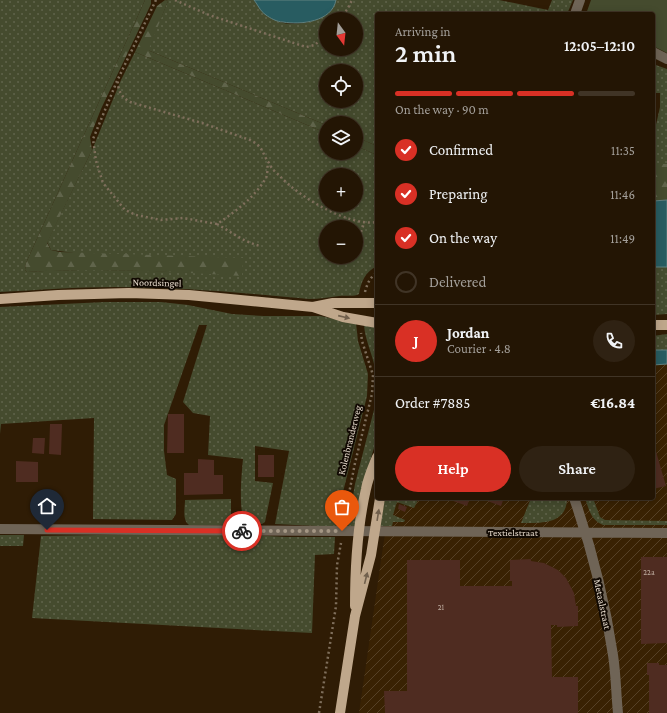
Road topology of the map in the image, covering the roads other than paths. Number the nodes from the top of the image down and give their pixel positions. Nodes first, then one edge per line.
1 (580, 0) edge
2 (576, 12) edge
3 (655, 53) edge
4 (667, 58) edge
5 (0, 299) edge
6 (375, 303) edge
7 (313, 307) junction
8 (375, 323) edge
9 (655, 325) edge
10 (667, 325) edge
11 (375, 463) edge
12 (380, 500) edge
13 (575, 500) edge
14 (0, 529) edge
15 (359, 531) junction
16 (375, 531) junction
17 (586, 532) junction
18 (667, 533) edge
19 (355, 616) junction
20 (340, 713) edge
21 (618, 713) edge

1 - 2 street
3 - 4 street
5 - 7 main road, Noordsingel
6 - 7 main road, Noordsingel
7 -> 8 main road, Noordsingel
9 - 10 main road
11 - 15 main road
16 -> 12 main road
13 - 17 street, Metaalstraat
14 - 15 street, Textielstraat
15 - 16 street, Textielstraat
15 - 19 main road
16 - 17 street, Textielstraat
19 -> 16 main road
17 - 18 street, Textielstraat
17 - 21 street, Metaalstraat
19 - 20 main road

